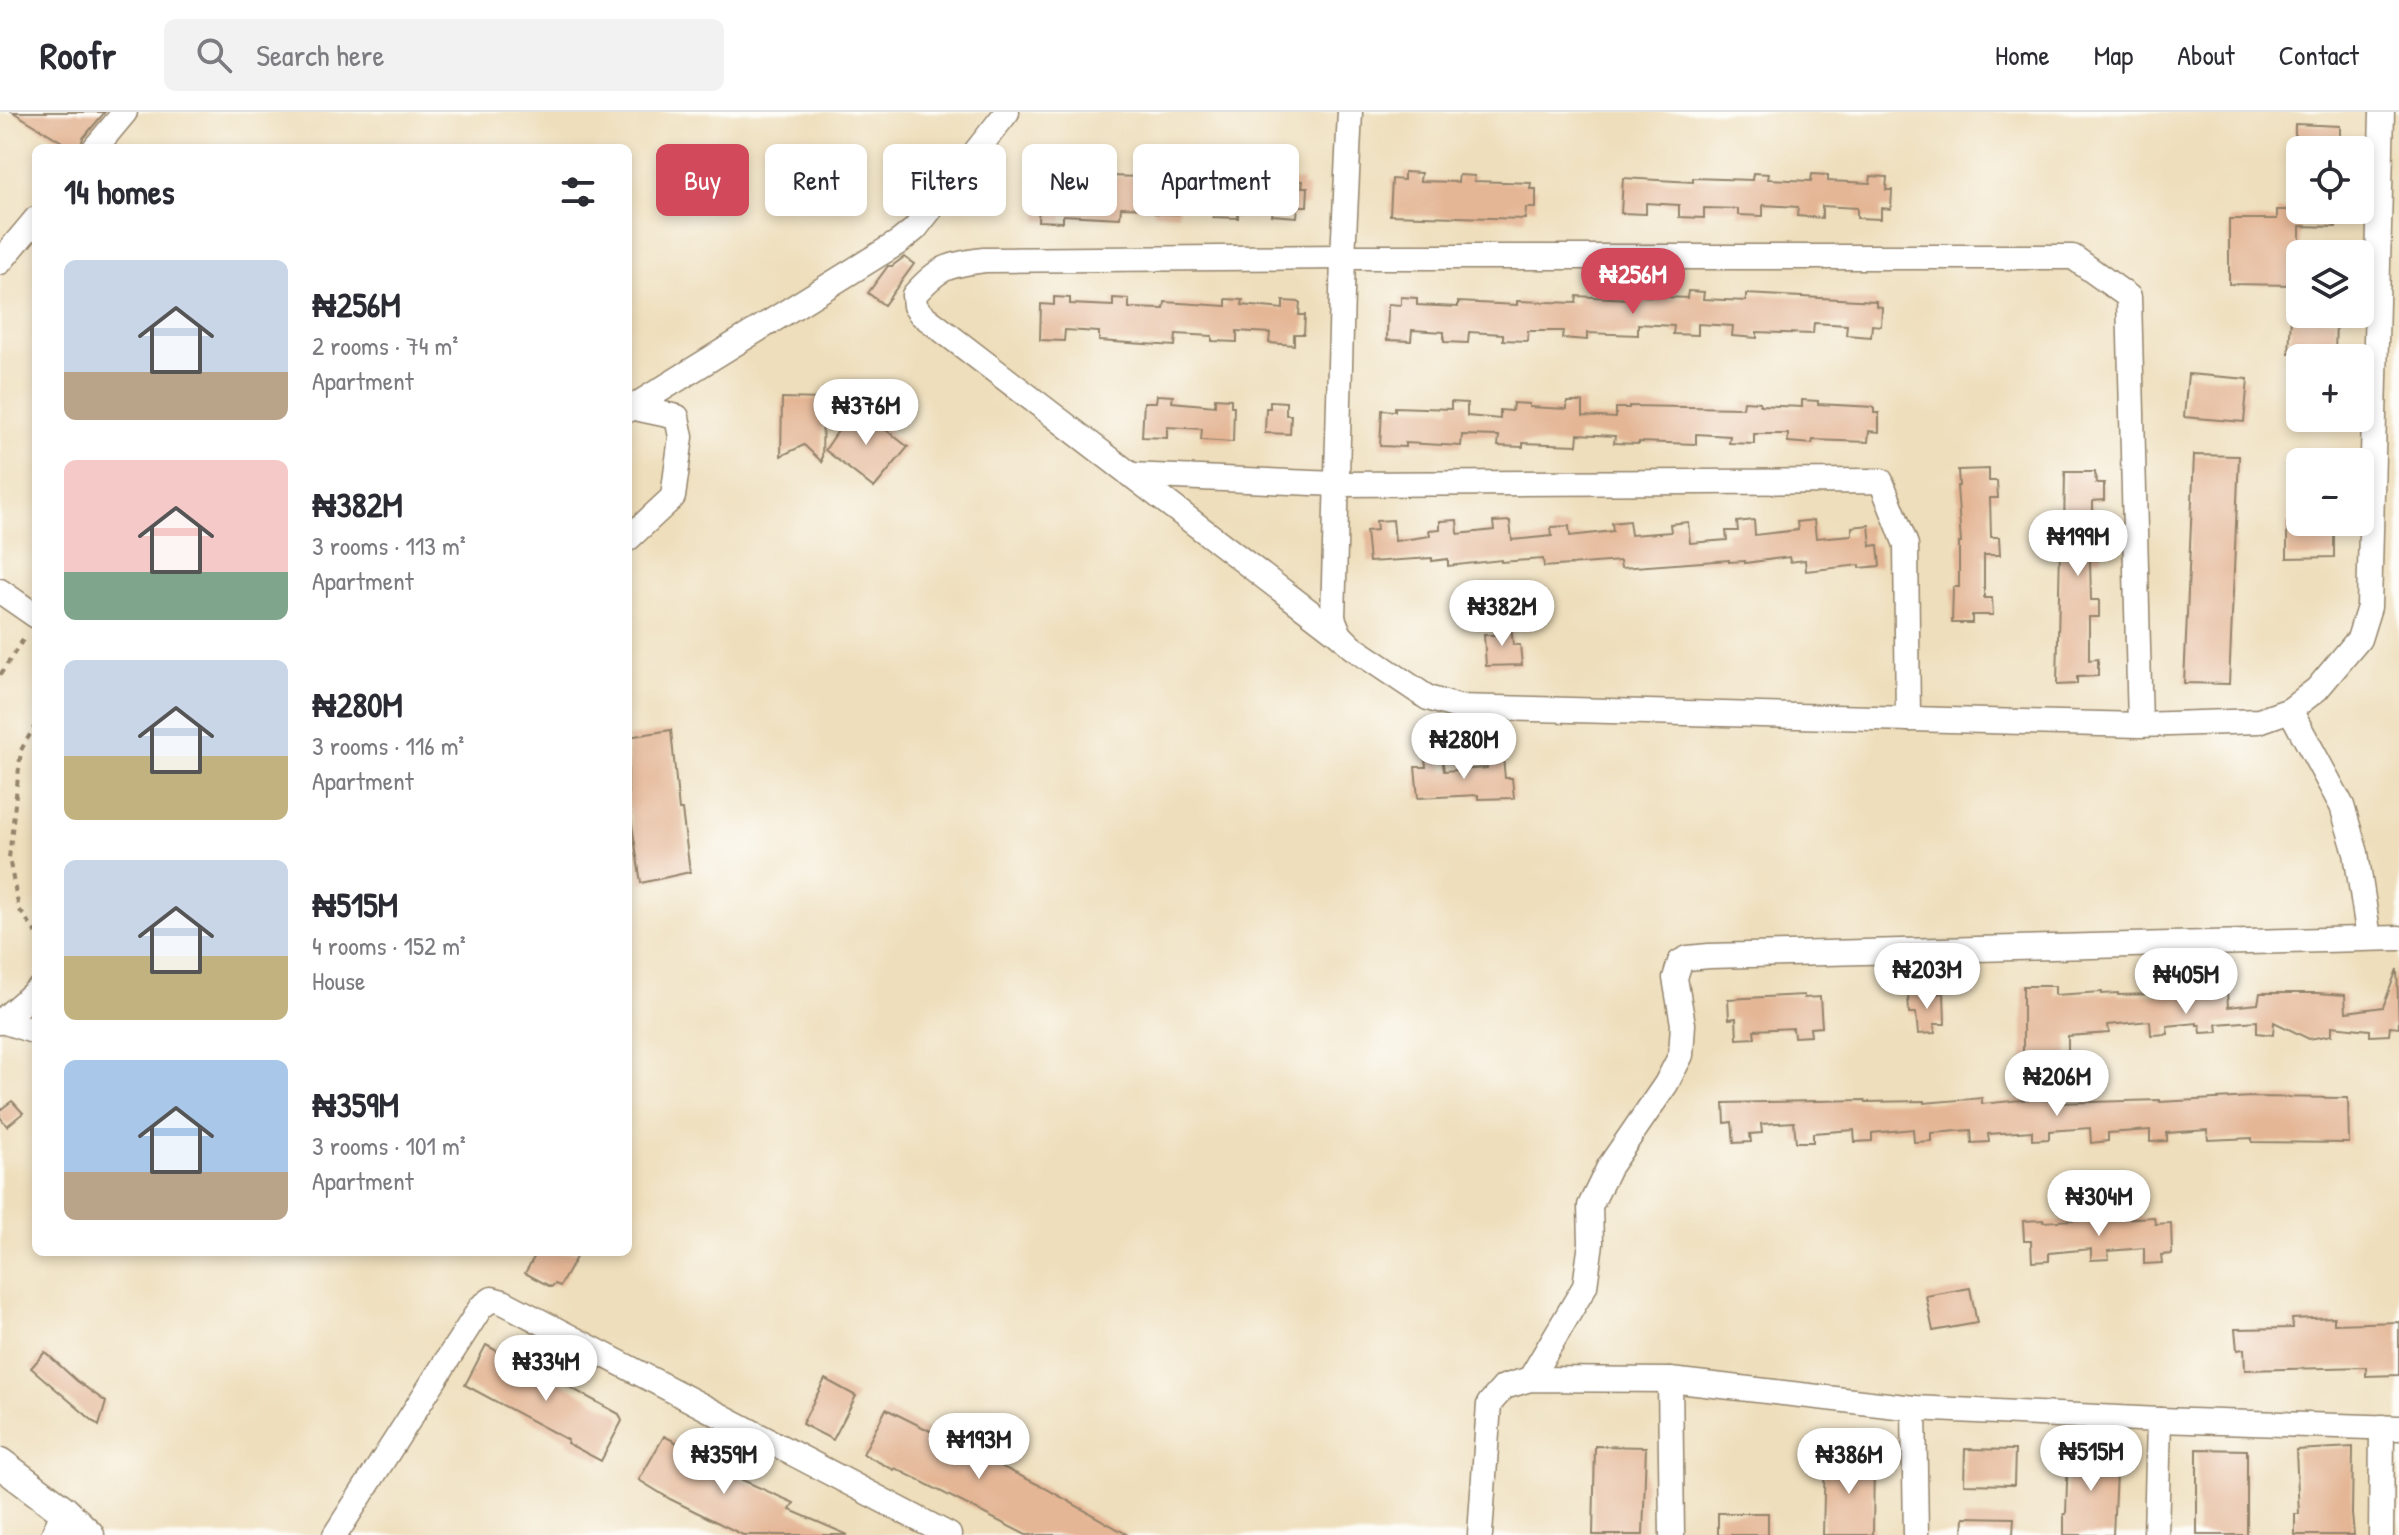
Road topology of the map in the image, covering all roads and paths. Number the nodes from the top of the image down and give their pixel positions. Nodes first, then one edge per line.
1 (125, 112) edge
2 (1007, 112) edge
3 (1350, 112) edge
4 (2382, 112) edge
5 (98, 144) edge
6 (32, 222) edge
7 (9, 238) edge
8 (1343, 257) junction
9 (0, 262) edge
10 (632, 409) edge
11 (1130, 475) junction
12 (1336, 484) junction
13 (632, 535) edge
14 (0, 591) edge
15 (32, 623) edge
16 (1340, 635) junction
17 (0, 675) edge
18 (2290, 710) junction
19 (1908, 719) junction
20 (2140, 725) junction
21 (32, 731) edge
22 (32, 927) edge
23 (2369, 938) junction
24 (2399, 938) edge
25 (32, 994) edge
26 (1, 1021) edge
27 (32, 1031) edge
28 (1530, 1379) junction
29 (1670, 1380) junction
30 (1914, 1408) junction
31 (2159, 1420) junction
32 (2390, 1428) edge
33 (0, 1463) edge
34 (58, 1523) edge
35 (89, 1535) edge
36 (335, 1535) edge
37 (949, 1535) edge
38 (1480, 1535) edge
39 (1672, 1535) edge
40 (1916, 1535) edge
41 (2156, 1535) edge
42 (2381, 1535) edge

1 - 5 street
2 - 10 street
3 - 8 street
4 - 18 street
6 - 7 street
7 - 9 street
8 - 11 street
8 - 12 street
8 - 20 street
10 - 13 street
11 - 12 street
11 - 16 street
12 - 16 street
12 - 19 street
14 - 15 street
15 - 17 path
16 - 19 street
18 - 20 street
18 - 23 street
19 - 20 street
21 - 22 path
23 - 24 street
23 - 28 street
25 - 26 street
26 - 27 street
28 - 29 street
28 - 38 street
29 - 30 street
29 - 39 street
30 - 31 street
30 - 40 street
31 - 32 street
31 - 41 street
32 - 42 street
33 - 34 main road
34 - 35 main road
36 - 37 street

